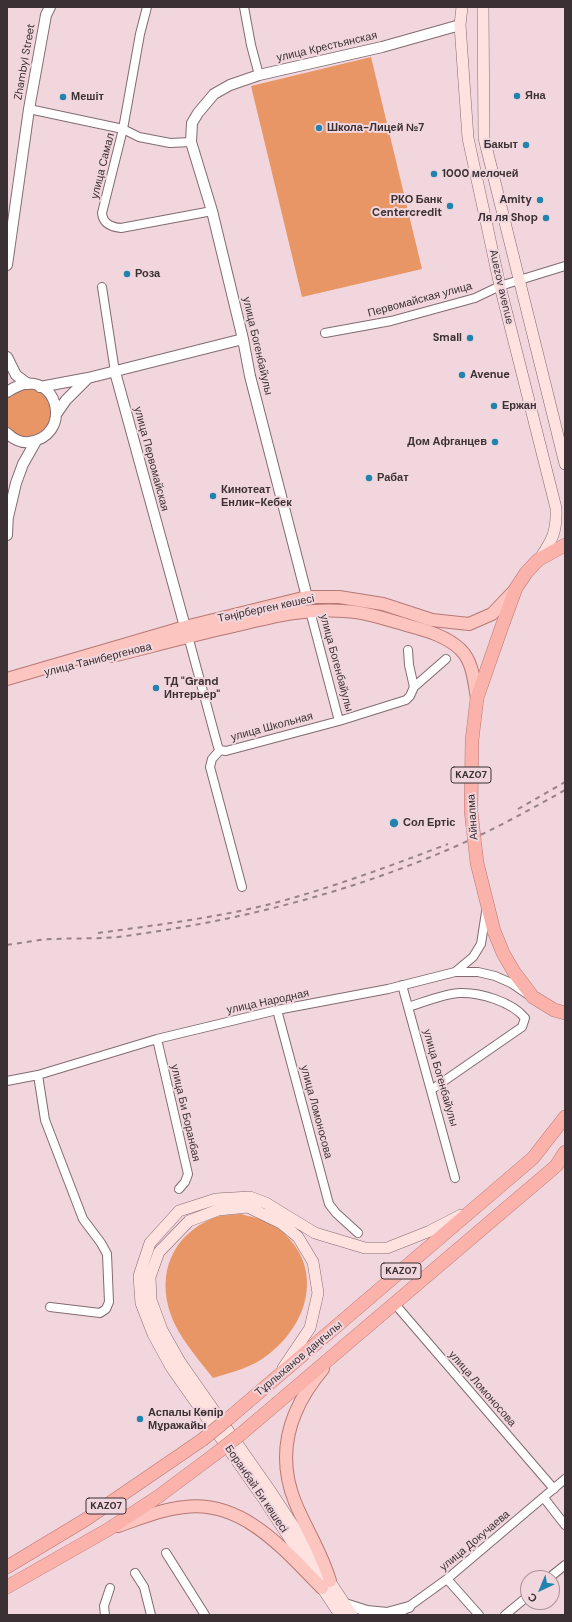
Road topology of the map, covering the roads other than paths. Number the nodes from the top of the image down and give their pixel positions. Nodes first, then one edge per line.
1 (50, 7) edge
2 (147, 7) edge
3 (244, 7) edge
4 (462, 7) edge
5 (483, 7) edge
6 (460, 25) junction
7 (259, 75) junction
8 (204, 103) joint
9 (29, 109) junction
10 (124, 129) junction
11 (191, 142) junction
12 (212, 211) junction
13 (7, 265) edge
14 (565, 266) edge
15 (519, 280) junction
16 (500, 286) junction
17 (102, 287) dead end
18 (325, 333) dead end
19 (243, 339) junction
20 (7, 357) edge
21 (115, 372) junction
22 (88, 378) junction
23 (28, 384) junction
24 (40, 387) junction
25 (7, 392) edge
26 (57, 413) junction
27 (7, 433) edge
28 (36, 441) junction
29 (565, 464) edge
30 (7, 496) edge
31 (8, 517) edge
32 (7, 535) edge
33 (565, 545) edge
34 (538, 560) junction
35 (516, 588) junction
36 (307, 597) junction
37 (310, 611) junction
38 (187, 632) junction
39 (408, 650) dead end
40 (446, 659) dead end
41 (7, 680) edge
42 (414, 687) junction
43 (477, 698) junction
44 (340, 721) junction
45 (220, 750) junction
46 (242, 887) dead end
47 (488, 905) junction
48 (455, 972) junction
49 (402, 985) junction
50 (533, 998) junction
51 (408, 1007) junction
52 (277, 1010) junction
53 (559, 1012) edge
54 (565, 1022) edge
55 (157, 1039) junction
56 (38, 1075) junction
57 (7, 1081) edge
58 (430, 1090) junction
59 (565, 1117) edge
60 (565, 1152) edge
61 (560, 1162) edge
62 (456, 1178) dead end
63 (179, 1189) dead end
64 (476, 1207) junction
65 (264, 1208) junction
66 (358, 1233) dead end
67 (394, 1303) junction
68 (50, 1306) dead end
69 (342, 1346) junction
70 (275, 1380) junction
71 (565, 1479) edge
72 (554, 1489) junction
73 (544, 1498) junction
74 (565, 1525) edge
75 (109, 1529) junction
76 (166, 1553) dead end
77 (7, 1568) edge
78 (135, 1573) dead end
79 (447, 1579) junction
80 (326, 1585) junction
81 (7, 1587) edge
82 (110, 1588) dead end
83 (520, 1603) edge
84 (345, 1604) junction
85 (409, 1607) junction
86 (105, 1615) edge
87 (151, 1615) edge
88 (205, 1615) edge
89 (340, 1615) edge
90 (352, 1615) edge
91 (397, 1615) edge
92 (400, 1615) edge
93 (479, 1615) edge
94 (505, 1615) edge

1 - 9 street, Zhambyl Street
2 - 10 street, улица Самал
3 - 7 street
4 - 6 main road, Auezov avenue
5 - 15 main road, Auezov avenue
6 - 7 street, улица Крестьянская
6 - 16 main road, Auezov avenue
7 - 8 street, улица Крестьянская
8 - 11 street, улица Богенбайулы
9 - 10 street
9 - 13 street, Zhambyl Street
10 - 11 street
10 - 12 street, улица Самал
11 - 12 street, улица Богенбайулы
12 - 19 street, улица Богенбайулы
14 - 15 street, Первомайская улица
15 - 16 street, Первомайская улица
15 - 29 main road, Auezov avenue
16 - 18 street, Первомайская улица
16 - 34 main road, Auezov avenue
17 - 21 street, улица Первомайская
19 - 21 street
19 - 36 street, улица Богенбайулы
20 - 23 street
21 - 22 street
21 - 38 street, улица Первомайская
22 - 24 street
22 - 26 street
23 - 24 street
23 - 25 street
24 - 26 street
26 - 28 street
27 - 28 street
28 - 31 street
30 - 31 street
31 - 32 street
33 - 34 highway, Айналма / KAZ07
34 - 35 highway, Айналма / KAZ07
35 - 36 main road, Тәңірберген көшесі
35 - 43 highway, Айналма / KAZ07
36 - 38 main road, Тәңірберген көшесі
37 - 38 main road, Тәңірберген көшесі
37 - 43 main road, Тәңірберген көшесі
37 - 44 street, улица Богенбайулы
38 - 41 main road, улица Танибергенова
38 - 45 street, улица Школьная
39 - 42 street
40 - 42 street, улица Школьная
42 - 44 street, улица Школьная
43 - 47 highway, Айналма / KAZ07
44 - 45 street, улица Школьная
45 - 46 street
47 - 48 street
47 - 50 highway, Айналма / KAZ07
48 - 49 street, улица Народная
48 - 50 street, улица Народная
49 - 51 street, улица Богенбайулы
49 - 52 street, улица Народная
50 - 53 highway, Айналма / KAZ07
51 - 58 street, улица Богенбайулы
51 - 58 street
52 - 55 street, улица Народная
52 - 66 street, улица Ломоносова
53 - 54 highway, KAZ07
55 - 56 street, улица Народная
55 - 63 street, улица Би Боранбая
56 - 57 street, улица Народная
56 - 68 street
58 - 62 street, улица Богенбайулы
59 - 64 highway, Тұрлыханов даңғылы / KAZ07
60 - 61 highway, Тұрлыханов даңғылы / KAZ07
61 - 67 highway, Тұрлыханов даңғылы / KAZ07
64 - 65 main road
64 - 70 highway, Тұрлыханов даңғылы / KAZ07
65 - 70 main road
65 - 80 main road, Боранбай Би көшесі
67 - 69 highway, Тұрлыханов даңғылы / KAZ07
67 - 72 street, улица Ломоносова
69 - 75 highway, Тұрлыханов даңғылы / KAZ07, bridge
69 - 80 main road
70 - 77 highway, Тұрлыханов даңғылы / KAZ07, bridge
71 - 72 street, улица Докучаева
72 - 73 street, улица Докучаева
73 - 74 street
73 - 79 street, улица Докучаева
75 - 80 main road
75 - 81 highway, Тұрлыханов даңғылы / KAZ07
76 - 88 street
78 - 87 street
79 - 85 street, улица Докучаева
79 - 93 street
80 - 84 main road, Боранбай Би көшесі
80 - 89 main road, Боранбай Би көшесі
82 - 86 street
83 - 94 street
84 - 85 street
84 - 90 main road, Боранбай Би көшесі
85 - 91 street, улица Докучаева
85 - 92 street

